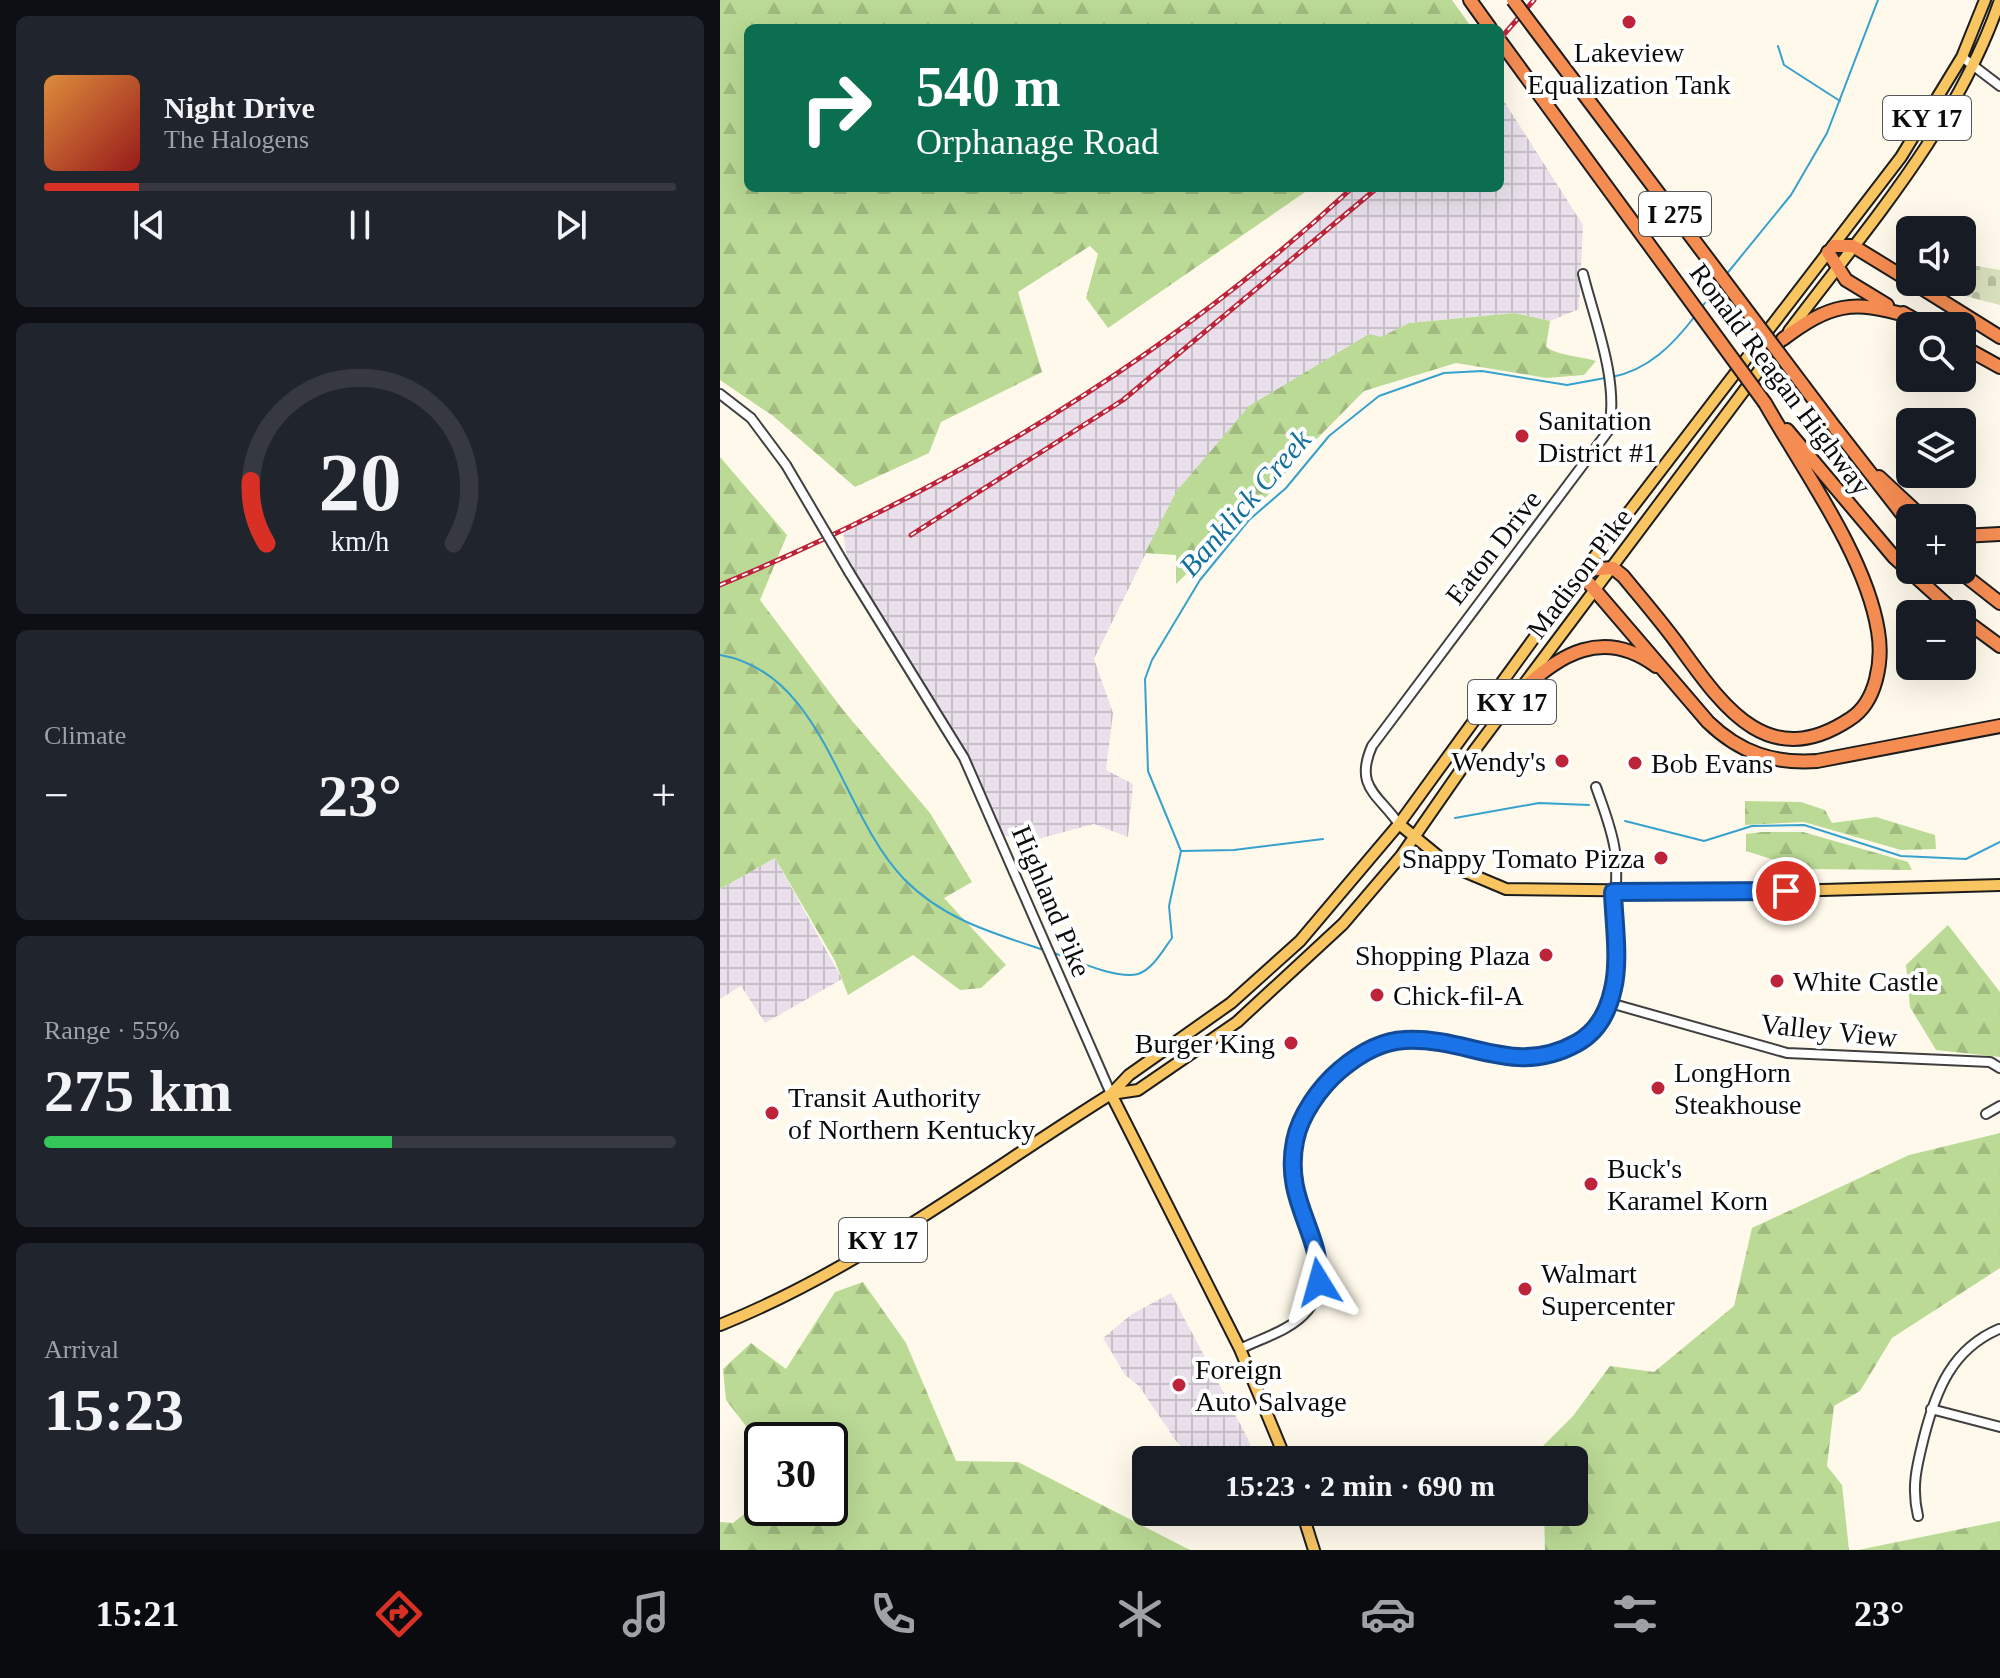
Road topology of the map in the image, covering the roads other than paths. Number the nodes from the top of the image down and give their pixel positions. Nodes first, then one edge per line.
1 (1470, 0) edge
2 (1513, 0) edge
3 (1985, 0) edge
4 (2000, 0) edge
5 (1487, 24) edge
6 (1504, 46) edge
7 (1962, 57) junction
8 (1974, 66) junction
9 (2000, 86) edge
10 (1853, 246) junction
11 (1831, 249) junction
12 (1838, 266) junction
13 (1896, 272) edge
14 (1583, 274) dead end
15 (1935, 296) edge
16 (1896, 312) edge
17 (1901, 312) edge
18 (2000, 337) edge
19 (1783, 339) junction
20 (1976, 354) edge
21 (2000, 367) edge
22 (720, 394) edge
23 (1765, 403) junction
24 (1859, 460) junction
25 (1908, 504) edge
26 (1896, 506) edge
27 (2000, 534) edge
28 (1976, 535) edge
29 (1613, 568) junction
30 (1584, 572) junction
31 (1976, 584) edge
32 (1595, 589) junction
33 (1942, 600) edge
34 (2000, 603) edge
35 (1976, 628) edge
36 (2000, 646) edge
37 (1669, 676) junction
38 (1519, 693) junction
39 (2000, 726) edge
40 (1596, 787) dead end
41 (1399, 824) junction
42 (1413, 838) junction
43 (2000, 885) edge
44 (1613, 892) junction
45 (1610, 1003) junction
46 (2000, 1068) edge
47 (1111, 1094) junction
48 (2000, 1106) edge
49 (1986, 1114) dead end
50 (720, 1325) edge
51 (1999, 1329) edge
52 (1240, 1349) junction
53 (1931, 1409) junction
54 (2000, 1427) edge
55 (1280, 1446) edge
56 (1918, 1516) dead end
57 (1306, 1526) edge
58 (1314, 1550) edge

1 - 5 highway
2 - 24 highway, Ronald Reagan Highway / I 275, bridge
3 - 7 main road, Madison Pike / KY 17
4 - 8 main road, Madison Pike / KY 17
6 - 23 highway, Ronald Reagan Highway / I 275, bridge
7 - 8 street
7 - 11 main road, Madison Pike / KY 17
8 - 9 street
8 - 10 main road, Madison Pike / KY 17
10 - 11 highway
10 - 12 main road, Madison Pike / KY 17
10 - 13 highway
11 - 12 highway
11 - 30 main road, Madison Pike / KY 17
12 - 17 highway
12 - 19 main road, Madison Pike / KY 17
14 - 41 street, Eaton Drive
15 - 18 highway
16 - 19 highway
19 - 29 main road, Madison Pike / KY 17
20 - 21 highway
22 - 47 street, Highland Pike, bridge
23 - 29 highway
23 - 33 highway, Ronald Reagan Highway / I 275
24 - 25 highway
24 - 26 highway, Ronald Reagan Highway / I 275
27 - 28 highway
29 - 30 highway
29 - 32 main road, Madison Pike / KY 17
30 - 32 highway
30 - 41 main road, Madison Pike / KY 17
31 - 34 highway
32 - 37 highway
32 - 38 main road, Madison Pike / KY 17
35 - 36 highway
37 - 38 highway
37 - 39 highway
38 - 42 main road, Madison Pike / KY 17
40 - 44 street
41 - 42 main road
41 - 47 main road, Madison Pike / KY 17
42 - 44 main road
42 - 47 main road, Madison Pike / KY 17
43 - 44 main road
44 - 45 street
45 - 46 street, Valley View
45 - 52 street
47 - 50 main road, Madison Pike / KY 17
47 - 52 main road, Highland Pike
48 - 49 street
51 - 53 street
52 - 55 main road, Highland Pike
53 - 54 street
53 - 56 street
57 - 58 main road

